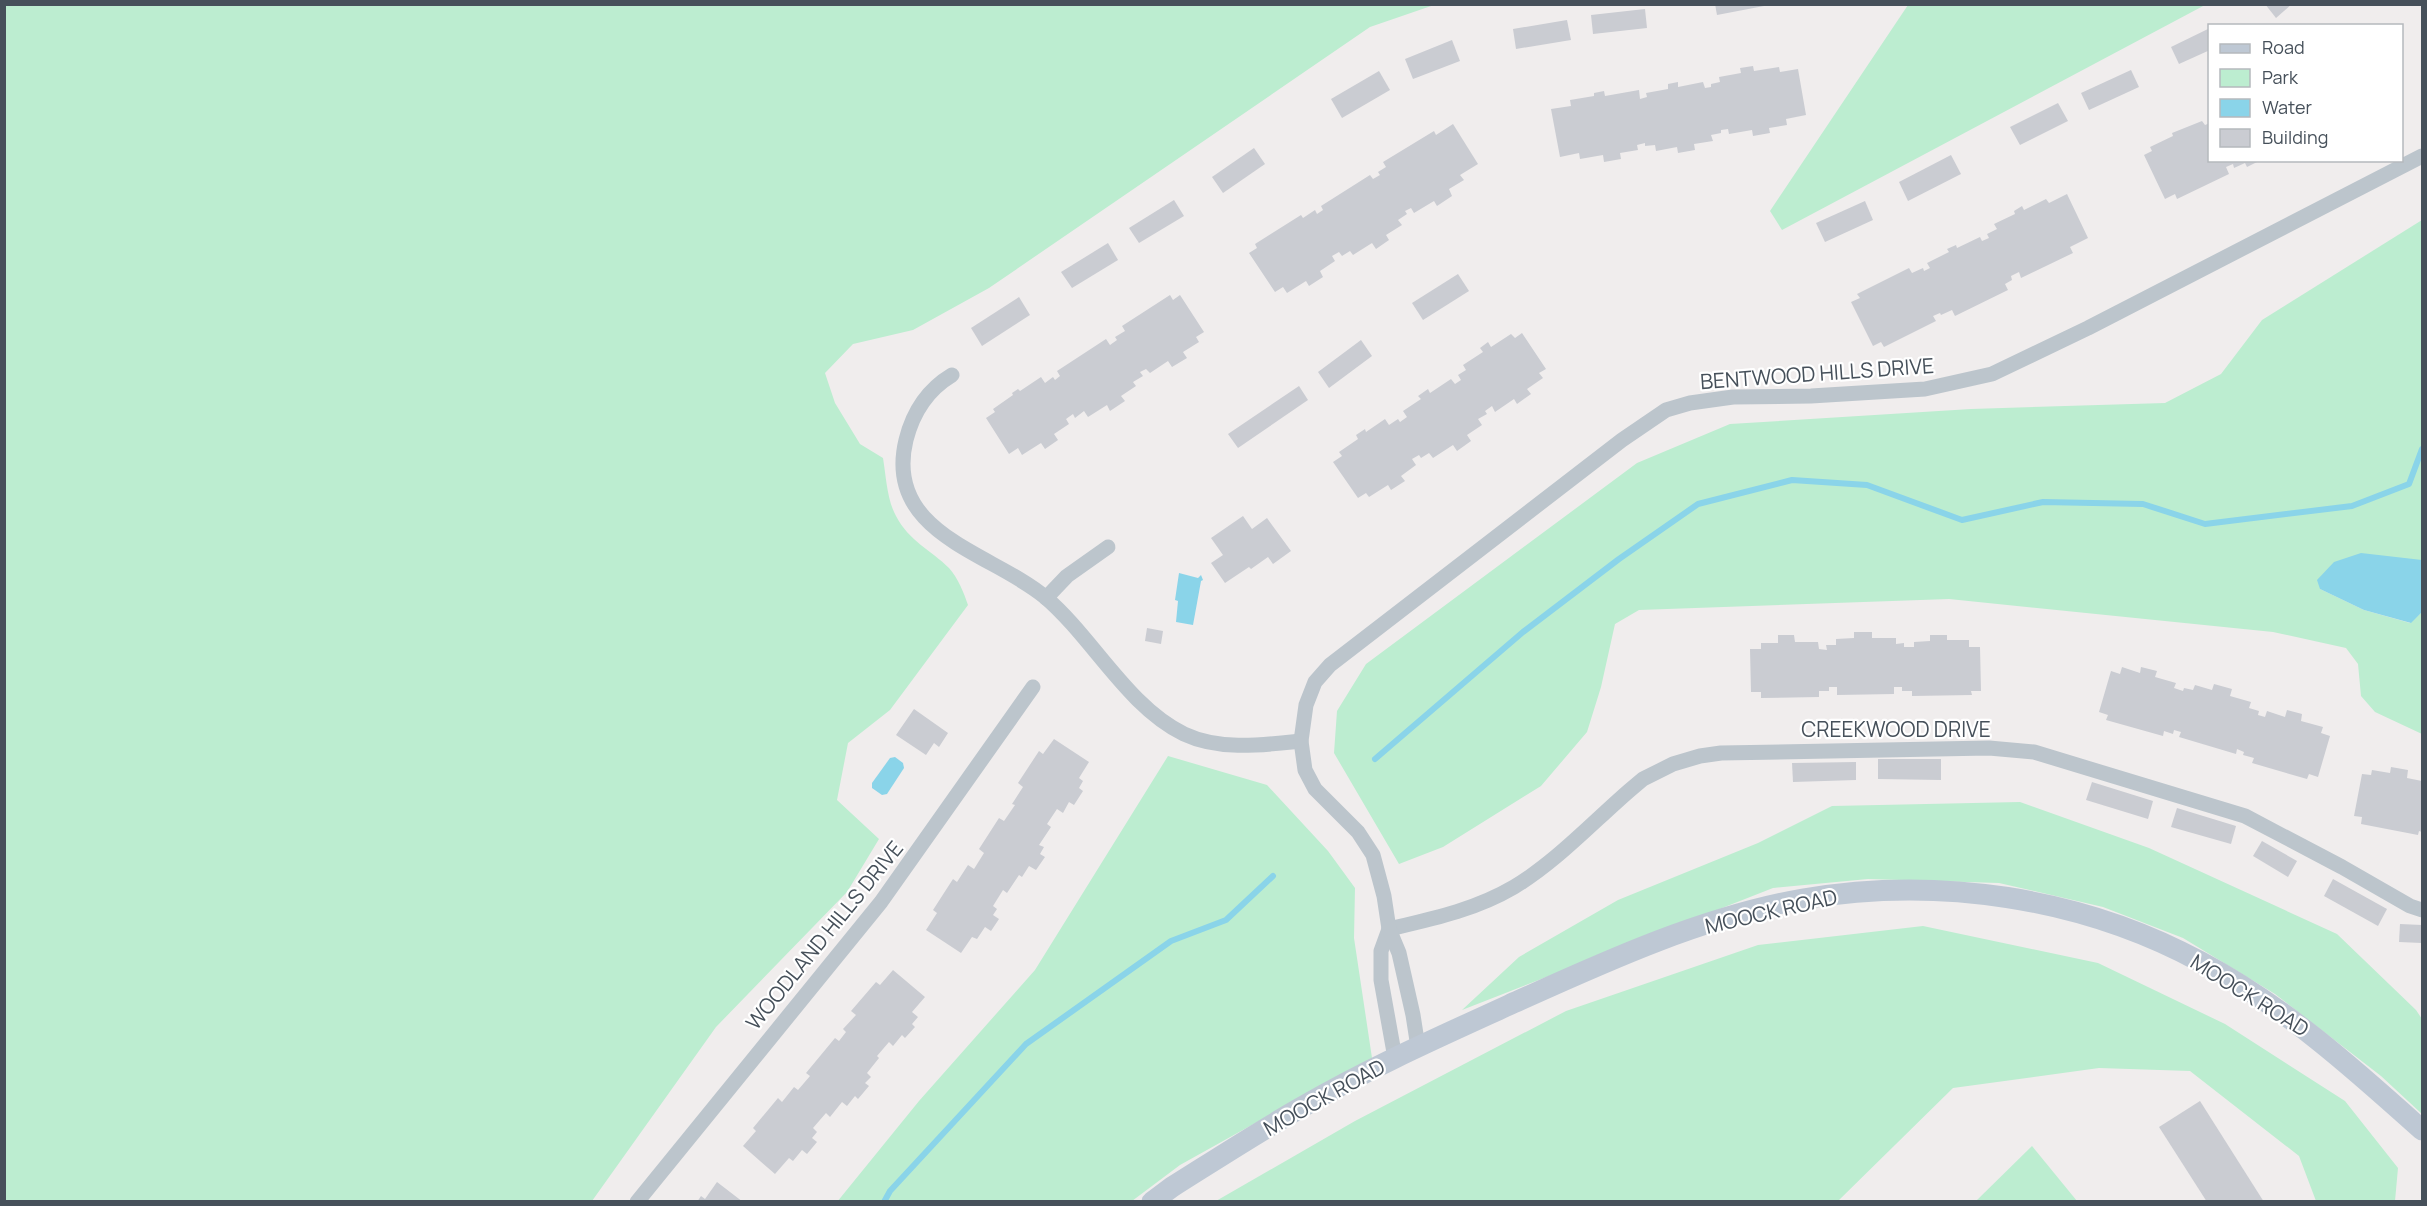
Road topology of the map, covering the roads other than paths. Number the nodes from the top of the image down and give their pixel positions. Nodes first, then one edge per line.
1 (2422, 156) edge
2 (952, 375) dead end
3 (1108, 547) dead end
4 (1046, 598) junction
5 (1033, 687) dead end
6 (1301, 741) junction
7 (2422, 910) edge
8 (1389, 929) junction
9 (1418, 1047) junction
10 (1395, 1058) junction
11 (2422, 1130) edge
12 (637, 1202) edge
13 (1152, 1202) edge

1 - 6 street, BENTWOOD HILLS DRIVE
2 - 4 street
3 - 4 street
4 - 6 street
5 - 12 street, WOODLAND HILLS DRIVE
6 - 8 street, BENTWOOD HILLS DRIVE
7 - 8 street, CREEKWOOD DRIVE
8 - 9 street, BENTWOOD HILLS DRIVE
8 - 10 street, BENTWOOD HILLS DRIVE
9 - 10 main road, MOOCK ROAD
9 - 11 main road, MOOCK ROAD
10 - 13 main road, MOOCK ROAD

